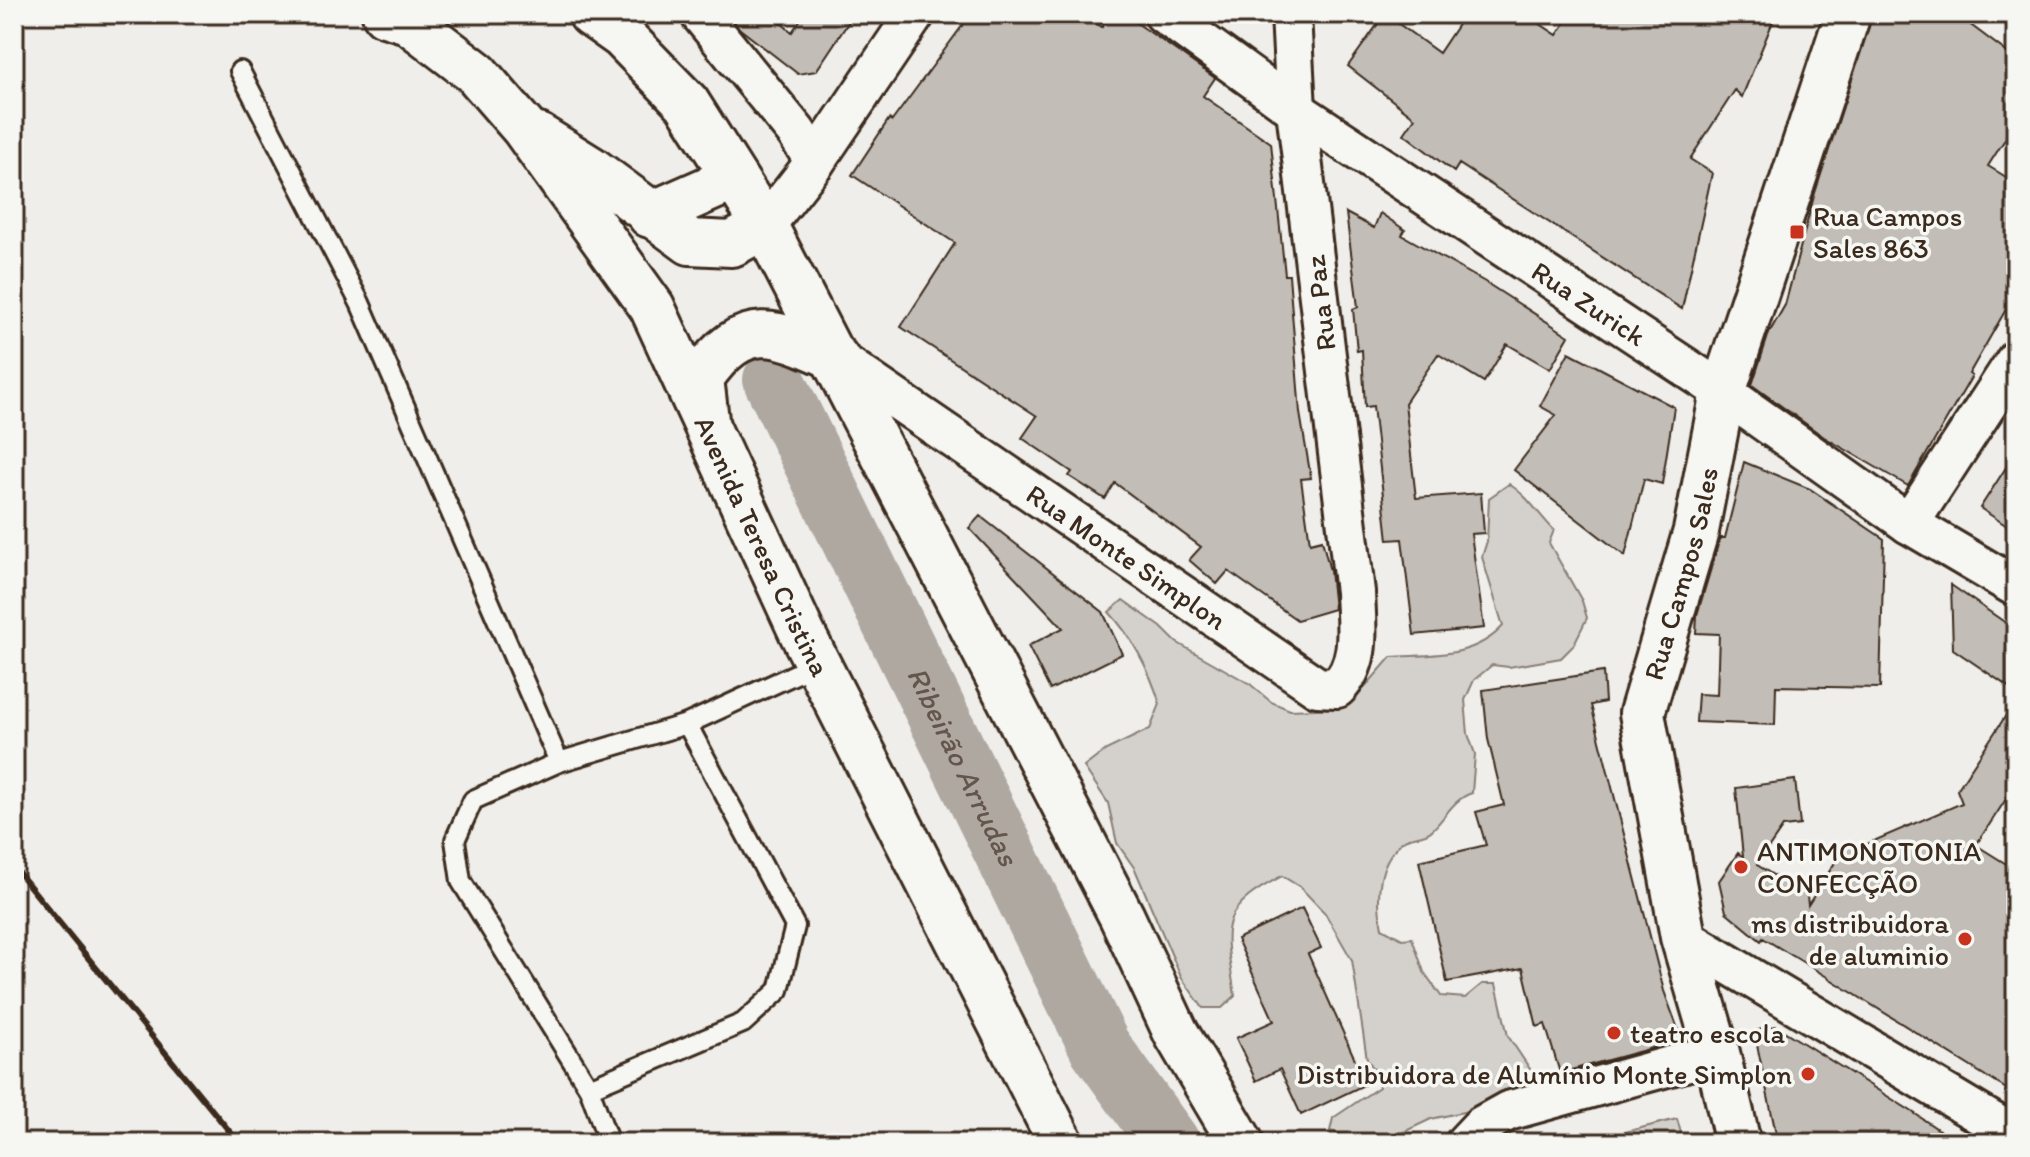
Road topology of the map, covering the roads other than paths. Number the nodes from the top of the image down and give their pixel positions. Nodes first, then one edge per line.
1 (385, 14) edge
2 (591, 14) edge
3 (700, 14) edge
4 (915, 14) edge
5 (1164, 14) edge
6 (1291, 14) edge
7 (1848, 14) edge
8 (240, 71) dead end
9 (1296, 110) junction
10 (523, 127) junction
11 (815, 162) junction
12 (734, 178) junction
13 (650, 215) junction
14 (765, 226) junction
15 (836, 358) junction
16 (2016, 360) edge
17 (1723, 392) junction
18 (707, 428) junction
19 (1909, 524) junction
20 (2016, 587) edge
21 (1355, 592) joint
22 (817, 664) junction
23 (687, 724) junction
24 (559, 762) junction
25 (1683, 937) junction
26 (1717, 1053) junction
27 (589, 1088) junction
28 (2016, 1136) edge
29 (609, 1143) edge
30 (1061, 1143) edge
31 (1241, 1143) edge
32 (1465, 1143) edge
33 (1738, 1143) edge

1 - 10 main road, Avenida Teresa Cristina
2 - 12 main road
3 - 11 street
4 - 11 street
5 - 9 street, Rua Zurick
6 - 9 street, Rua Paz
7 - 17 main road, Rua Campos Sales
8 - 24 lane
9 - 17 street, Rua Zurick
9 - 21 street, Rua Paz
10 - 13 main road
10 - 18 main road, Avenida Teresa Cristina
11 - 14 street
12 - 13 main road
12 - 14 main road
13 - 14 main road
14 - 15 main road
15 - 18 main road
15 - 21 street, Rua Monte Simplon
15 - 31 main road
16 - 19 street
17 - 19 street, Rua Zurick
17 - 25 main road, Rua Campos Sales
18 - 22 main road, Avenida Teresa Cristina
19 - 20 street, Rua Zurick
22 - 23 lane
22 - 30 main road, Avenida Teresa Cristina
23 - 24 lane
23 - 27 lane
24 - 27 lane
25 - 26 main road, Rua Campos Sales
25 - 28 street
26 - 32 street
26 - 33 main road, Rua Campos Sales
27 - 29 lane

